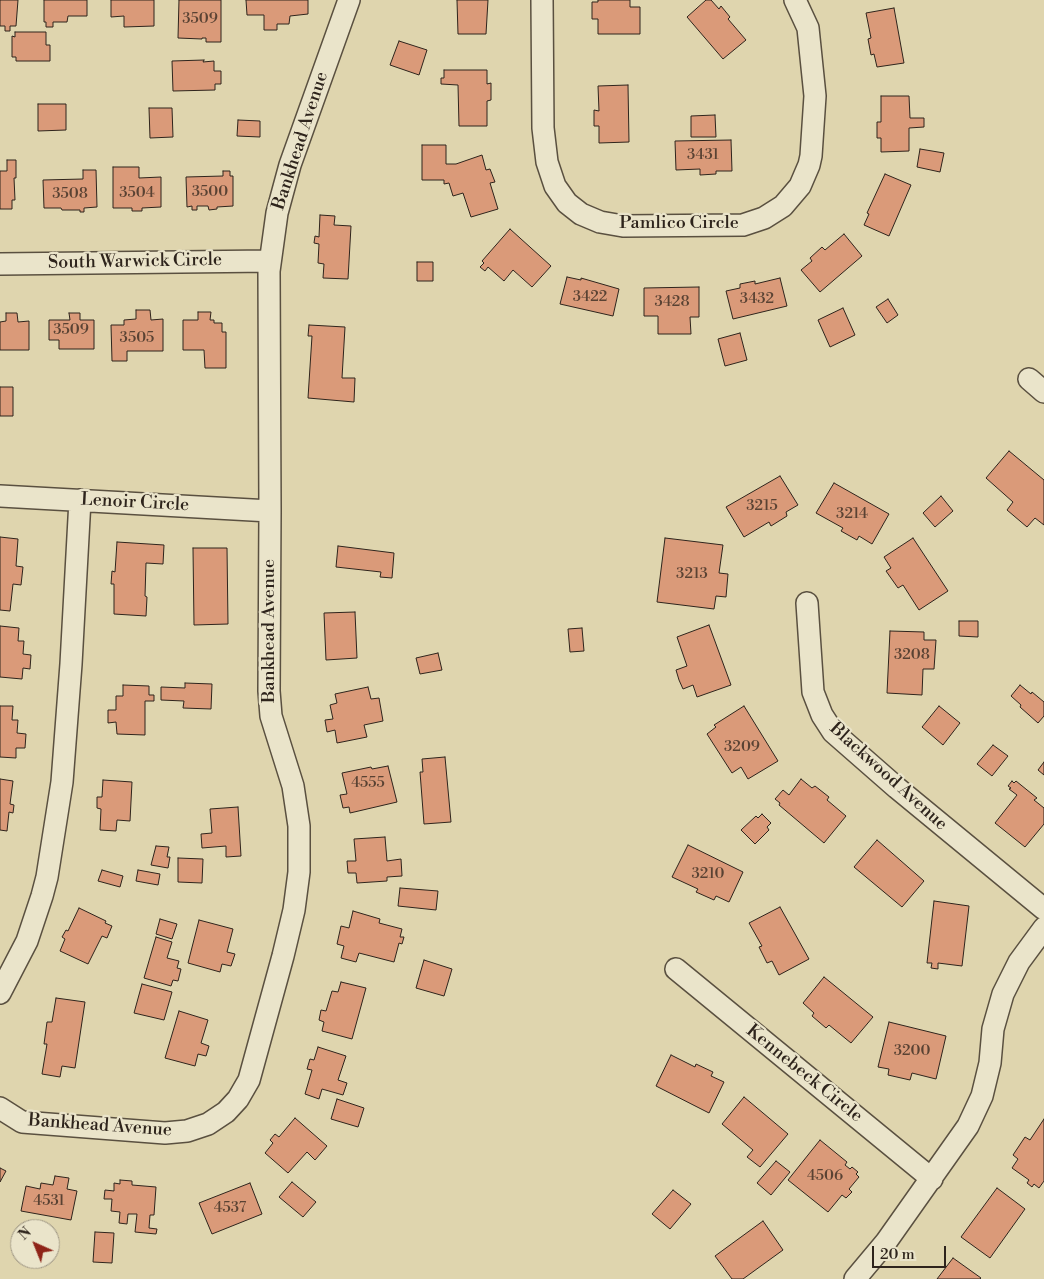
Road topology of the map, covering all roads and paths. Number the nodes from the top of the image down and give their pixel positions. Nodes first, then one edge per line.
1 (349, 0) edge
2 (542, 0) edge
3 (794, 0) edge
4 (270, 261) junction
5 (0, 264) edge
6 (0, 496) edge
7 (80, 500) junction
8 (270, 511) junction
9 (807, 603) dead end
10 (1044, 909) edge
11 (1044, 928) edge
12 (676, 969) dead end
13 (0, 993) edge
14 (0, 1108) edge
15 (932, 1179) junction
16 (855, 1279) edge

1 - 4 street, Bankhead Avenue
2 - 3 street, Pamlico Circle
4 - 5 street, South Warwick Circle
4 - 8 street, Bankhead Avenue
6 - 7 street, Lenoir Circle
7 - 8 street, Lenoir Circle
7 - 13 street
8 - 14 street, Bankhead Avenue
9 - 10 street, Blackwood Avenue
11 - 15 street
12 - 15 street, Kennebeck Circle
15 - 16 street

